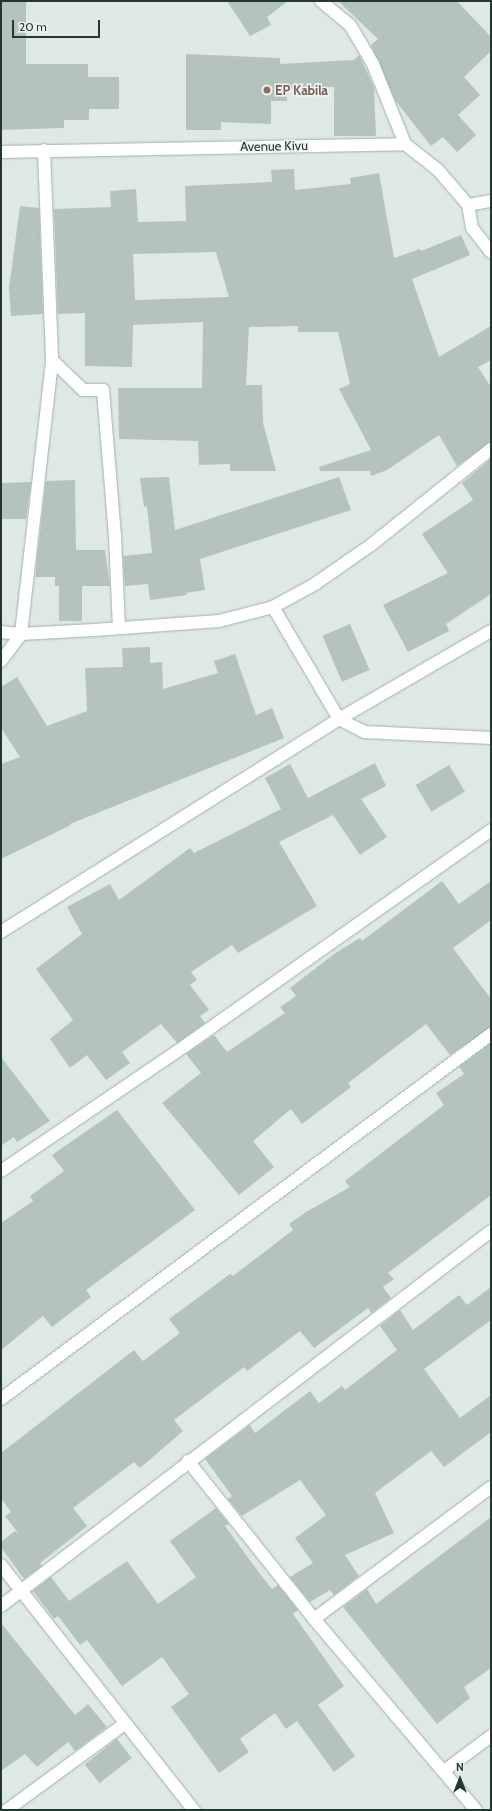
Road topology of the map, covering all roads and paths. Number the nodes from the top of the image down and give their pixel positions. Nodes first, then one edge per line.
1 (321, 1) edge
2 (405, 144) junction
3 (44, 150) junction
4 (1, 152) edge
5 (491, 200) edge
6 (468, 205) junction
7 (491, 252) edge
8 (52, 360) junction
9 (491, 449) edge
10 (273, 607) junction
11 (119, 628) junction
12 (491, 631) edge
13 (1, 632) edge
14 (21, 634) junction
15 (1, 661) edge
16 (339, 719) junction
17 (491, 738) edge
18 (491, 830) edge
19 (1, 932) edge
20 (491, 1034) edge
21 (1, 1171) edge
22 (491, 1231) edge
23 (1, 1399) edge
24 (188, 1461) junction
25 (491, 1487) edge
26 (1, 1565) edge
27 (22, 1590) junction
28 (1, 1606) edge
29 (314, 1619) junction
30 (126, 1723) junction
31 (491, 1736) edge
32 (444, 1771) junction
33 (7, 1810) edge
34 (194, 1810) edge
35 (476, 1810) edge

1 - 2 street
2 - 3 street, Avenue Kivu
2 - 6 street
3 - 4 street, Avenue Kivu
3 - 8 street
5 - 6 street
6 - 7 street
8 - 11 street
8 - 14 street
9 - 10 street
10 - 11 street
10 - 16 street
11 - 14 street
12 - 16 street
13 - 14 street
14 - 15 street
16 - 17 street
16 - 19 street
18 - 21 street
20 - 23 street
22 - 24 street
24 - 27 street
24 - 29 street
25 - 29 street
26 - 27 street
27 - 28 street
27 - 30 street
29 - 32 street
30 - 33 street
30 - 34 street
31 - 32 street
32 - 35 street

